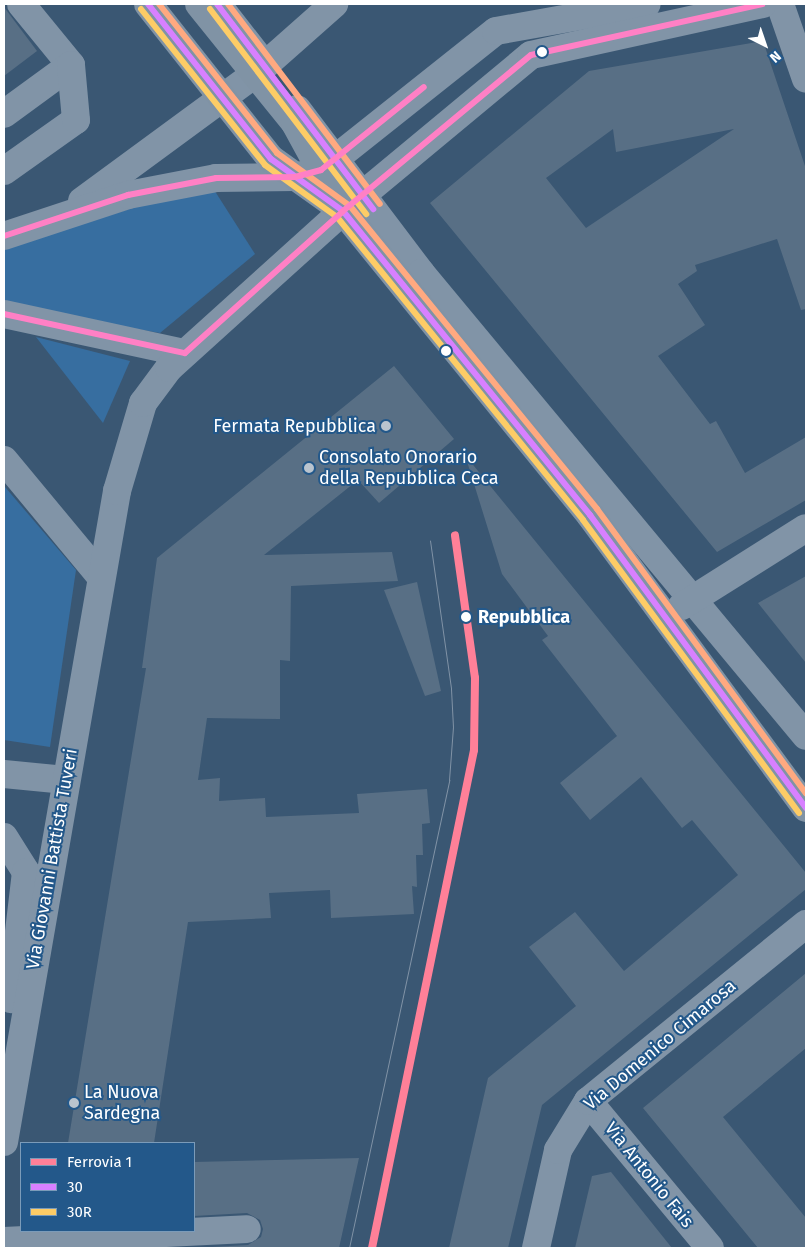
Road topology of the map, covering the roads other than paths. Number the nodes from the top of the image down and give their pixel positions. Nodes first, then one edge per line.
1 (20, 4) edge
2 (148, 4) edge
3 (199, 4) edge
4 (217, 4) edge
5 (334, 4) edge
6 (647, 4) edge
7 (762, 4) edge
8 (780, 4) edge
9 (71, 65) junction
10 (260, 70) junction
11 (806, 79) edge
12 (223, 98) junction
13 (4, 114) edge
14 (317, 168) junction
15 (4, 171) edge
16 (352, 203) junction
17 (33, 228) junction
18 (4, 236) edge
19 (4, 314) edge
20 (186, 353) junction
21 (4, 460) edge
22 (590, 515) junction
23 (806, 528) edge
24 (102, 577) junction
25 (688, 603) junction
26 (806, 736) edge
27 (806, 751) edge
28 (4, 774) edge
29 (66, 780) junction
30 (806, 808) edge
31 (4, 837) edge
32 (806, 924) edge
33 (9, 1047) edge
34 (588, 1101) junction
35 (5, 1130) edge
36 (247, 1229) dead end
37 (186, 1232) edge
38 (195, 1232) edge
39 (4, 1241) edge
40 (536, 1248) edge
41 (710, 1248) edge

1 - 9 street
2 - 12 main road
3 - 10 main road
4 - 10 street
5 - 10 street
6 - 14 street
7 - 16 street, Via Giovanni Battista Tuveri
8 - 11 street
9 - 13 street
9 - 15 street
10 - 12 street
10 - 14 main road
12 - 14 main road
12 - 17 street
14 - 16 main road
14 - 17 street
16 - 20 street, Via Giovanni Battista Tuveri
16 - 22 main road
16 - 25 street
17 - 18 street
19 - 20 street
20 - 24 street, Via Giovanni Battista Tuveri
21 - 24 street
22 - 25 street
22 - 30 main road
23 - 25 street
24 - 29 street, Via Giovanni Battista Tuveri
25 - 26 street
25 - 27 street
28 - 29 street
29 - 33 street, Via Giovanni Battista Tuveri
31 - 33 street
32 - 34 street, Via Domenico Cimarosa
33 - 35 street, Via Giovanni Battista Tuveri
34 - 40 street, Via Domenico Cimarosa
34 - 41 street, Via Antonio Fais
36 - 38 street
37 - 39 street

